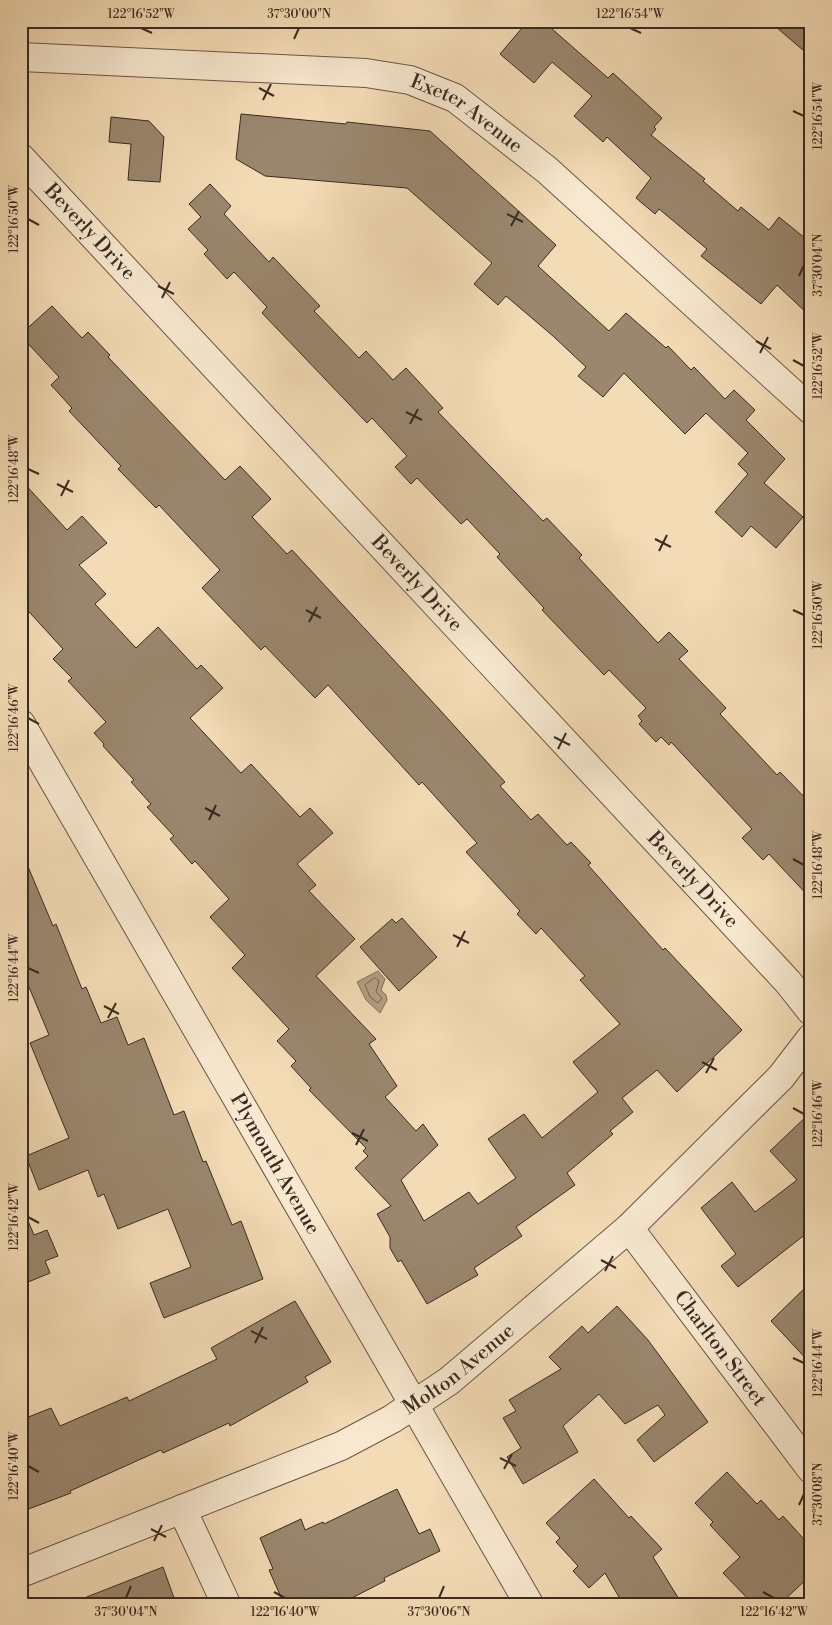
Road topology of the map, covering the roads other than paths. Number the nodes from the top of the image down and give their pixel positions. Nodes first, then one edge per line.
1 (21, 57) edge
2 (21, 158) edge
3 (811, 410) edge
4 (21, 724) edge
5 (811, 1011) edge
6 (811, 1038) edge
7 (629, 1228) junction
8 (414, 1405) junction
9 (811, 1469) edge
10 (182, 1509) junction
11 (21, 1573) edge
12 (226, 1604) edge
13 (529, 1604) edge

1 - 3 street, Exeter Avenue
2 - 5 street, Beverly Drive
4 - 8 street, Plymouth Avenue
6 - 7 street, Molton Avenue
7 - 8 street, Molton Avenue
7 - 9 street, Charlton Street
8 - 10 street, Molton Avenue
8 - 13 street, Plymouth Avenue
10 - 11 street, Molton Avenue
10 - 12 street

